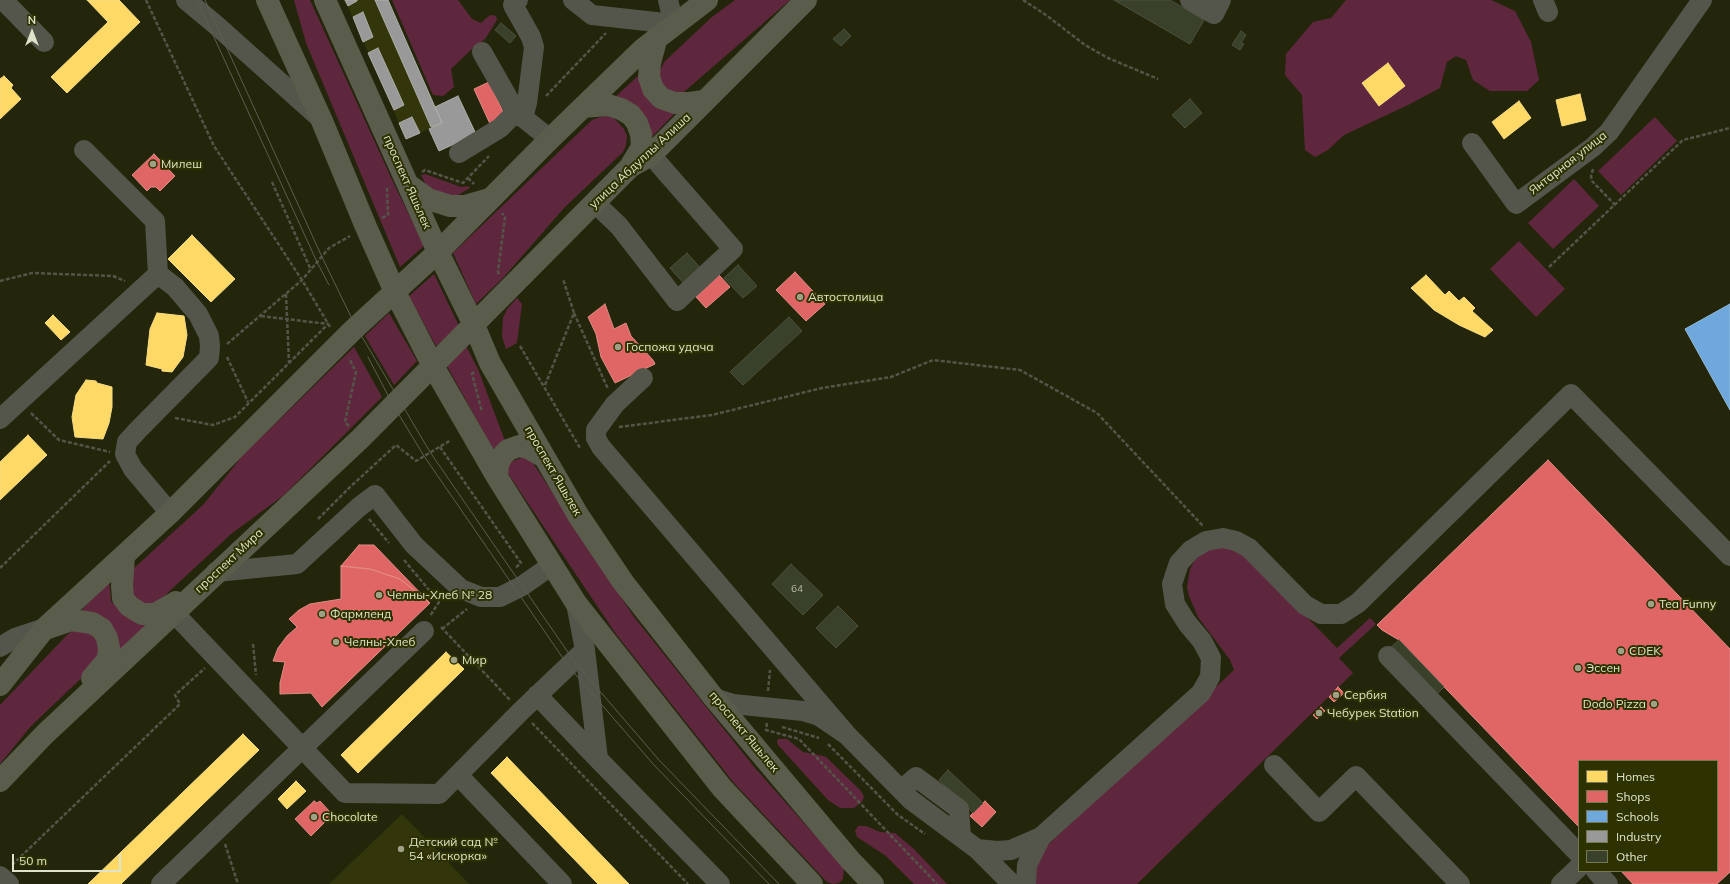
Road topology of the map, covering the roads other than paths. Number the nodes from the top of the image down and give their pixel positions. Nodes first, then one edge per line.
1 (186, 0) edge
2 (267, 0) edge
3 (325, 0) edge
4 (573, 0) edge
5 (668, 0) edge
6 (707, 0) edge
7 (806, 0) edge
8 (1190, 0) edge
9 (1221, 0) edge
10 (1702, 0) edge
11 (513, 2) edge
12 (4, 9) edge
13 (674, 24) junction
14 (657, 38) junction
15 (44, 42) dead end
16 (482, 52) dead end
17 (704, 100) junction
18 (583, 107) junction
19 (520, 115) junction
20 (322, 121) junction
21 (550, 139) junction
22 (1472, 143) dead end
23 (84, 150) dead end
24 (459, 153) dead end
25 (651, 155) junction
26 (630, 168) junction
27 (408, 181) junction
28 (595, 203) junction
29 (494, 205) junction
30 (438, 252) junction
31 (158, 274) junction
32 (503, 286) junction
33 (395, 292) junction
34 (474, 325) junction
35 (458, 341) joint
36 (433, 366) junction
37 (484, 366) junction
38 (643, 378) dead end
39 (0, 419) edge
40 (544, 458) junction
41 (497, 477) junction
42 (170, 512) junction
43 (124, 556) junction
44 (1730, 556) edge
45 (552, 565) junction
46 (216, 572) junction
47 (198, 590) junction
48 (576, 603) junction
49 (174, 613) junction
50 (435, 626) road end
51 (45, 628) junction
52 (0, 646) edge
53 (585, 650) junction
54 (1388, 656) dead end
55 (800, 681) junction
56 (0, 686) edge
57 (537, 695) junction
58 (714, 698) junction
59 (784, 710) junction
60 (45, 734) junction
61 (847, 735) junction
62 (302, 747) junction
63 (598, 759) junction
64 (1274, 765) dead end
65 (458, 775) junction
66 (0, 781) edge
67 (1041, 836) junction
68 (977, 849) junction
69 (1578, 853) edge
70 (850, 860) junction
71 (1578, 868) edge
72 (1597, 872) edge
73 (0, 876) edge
74 (9, 884) edge
75 (161, 884) edge
76 (562, 884) edge
77 (720, 884) edge
78 (812, 884) edge
79 (848, 884) edge
80 (873, 884) edge
81 (1012, 884) edge
82 (1026, 884) edge
83 (1460, 884) edge
84 (1562, 884) edge
85 (1608, 884) edge

1 - 20 street
2 - 20 main road
3 - 27 main road, проспект Яшьлек
4 - 13 street
5 - 13 street
6 - 13 main road
7 - 17 main road, улица Абдуллы Алиша
8 - 9 street
10 - 22 street, Янтарная улица
11 - 19 street
12 - 15 street
13 - 14 main road
14 - 17 main road
14 - 18 main road
16 - 19 street
17 - 25 main road, улица Абдуллы Алиша
18 - 21 main road
18 - 26 main road
19 - 21 street
19 - 24 street
20 - 33 main road
21 - 29 main road
23 - 31 street
25 - 26 main road, улица Абдуллы Алиша
25 - 28 street
26 - 28 main road, улица Абдуллы Алиша
27 - 29 main road
27 - 30 main road, проспект Яшьлек
28 - 32 main road, улица Абдуллы Алиша
29 - 30 main road
30 - 33 main road
30 - 34 main road, проспект Яшьлек
31 - 39 street
31 - 42 street
32 - 34 main road, улица Абдуллы Алиша
32 - 37 main road
33 - 36 main road
33 - 42 main road
34 - 35 main road, улица Абдуллы Алиша
34 - 37 main road, проспект Яшьлек
35 - 36 main road, проспект Мира
36 - 41 main road
36 - 46 main road, проспект Мира
37 - 40 main road, проспект Яшьлек
38 - 55 street
40 - 41 main road
40 - 58 main road, проспект Яшьлек
41 - 45 main road
42 - 43 main road
43 - 47 main road
43 - 51 main road
44 - 67 street
45 - 46 street
45 - 48 main road
46 - 47 main road, проспект Мира
47 - 49 main road, проспект Мира
48 - 53 street
48 - 78 main road
49 - 60 main road, проспект Мира
49 - 62 street
50 - 62 street
51 - 52 street
51 - 56 main road
51 - 60 main road
53 - 57 street
53 - 63 street
54 - 69 street
55 - 59 street
55 - 61 street
57 - 63 street
57 - 65 street
58 - 59 street
58 - 70 main road, проспект Яшьлек
59 - 61 street
60 - 66 main road, проспект Мира
61 - 68 street
62 - 65 street
62 - 75 street
63 - 77 street
64 - 83 street
65 - 76 street
67 - 68 street
67 - 82 street
68 - 81 street
70 - 79 main road
70 - 80 main road, проспект Яшьлек
71 - 84 street
72 - 85 street
73 - 74 street

